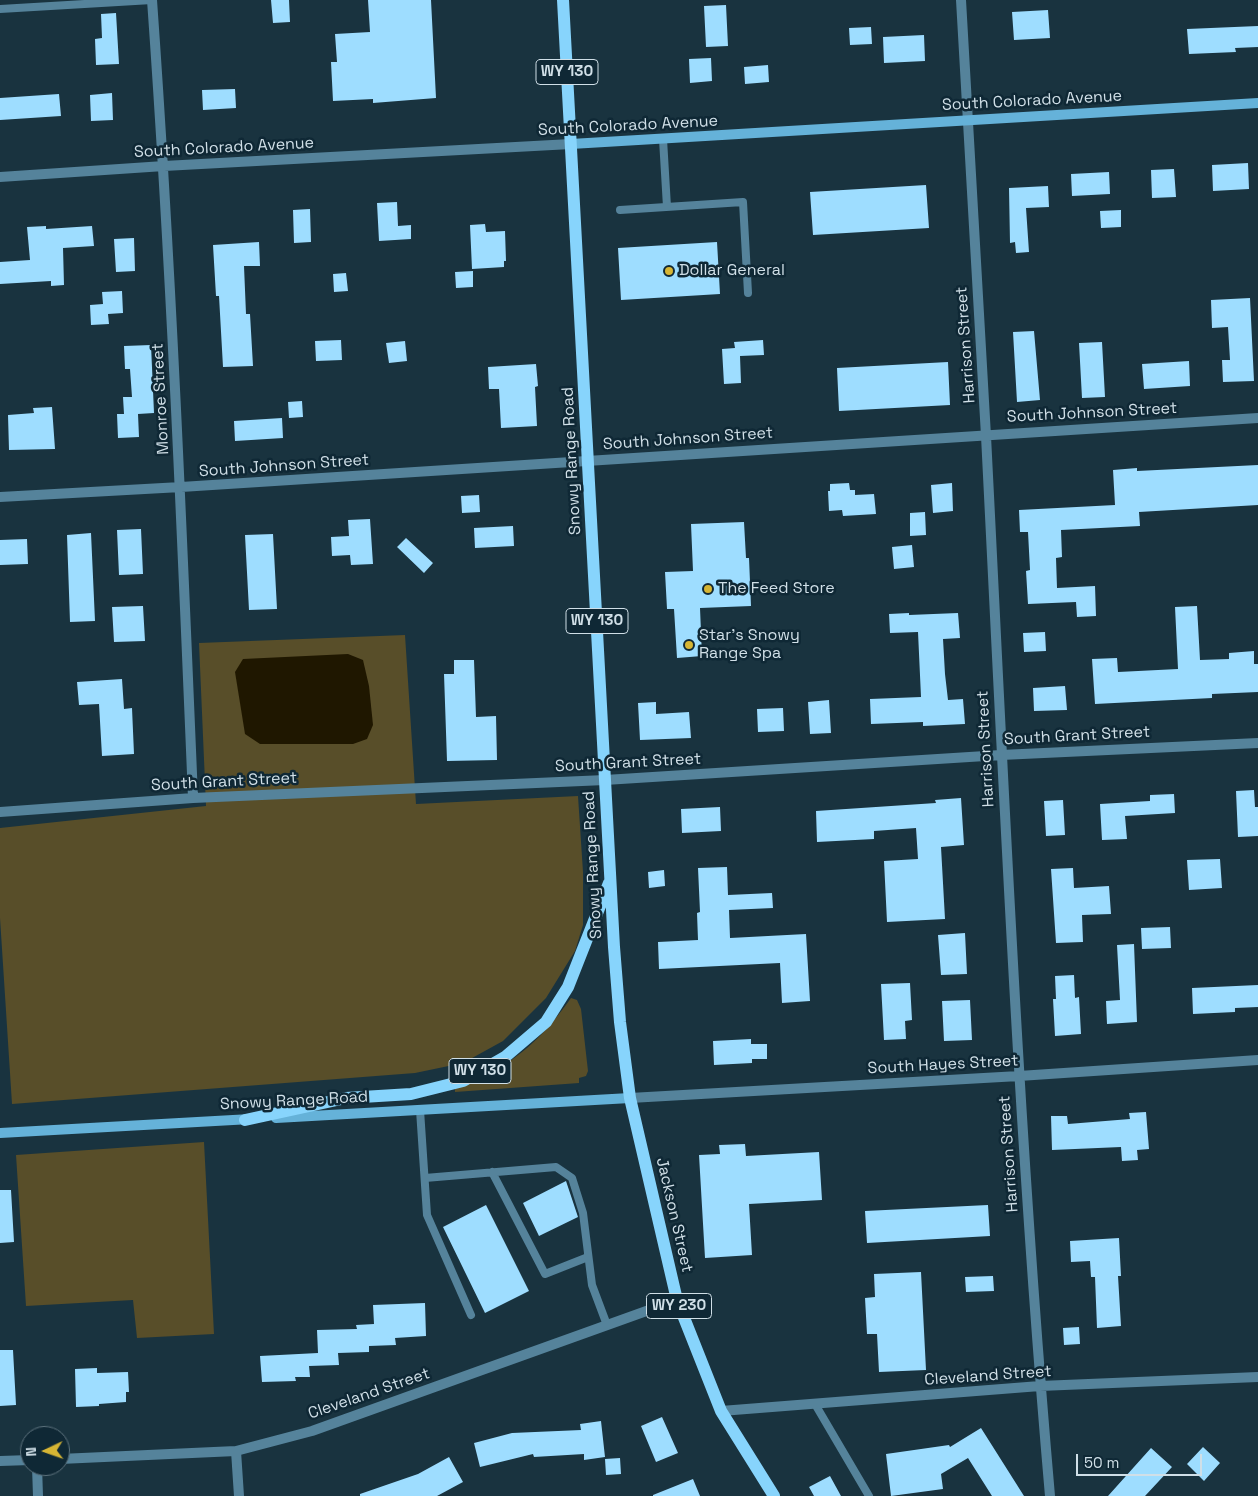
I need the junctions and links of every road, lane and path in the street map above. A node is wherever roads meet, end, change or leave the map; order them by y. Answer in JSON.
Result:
{"nodes":[{"id":1,"x":152,"y":0,"type":"edge"},
{"id":2,"x":562,"y":0,"type":"edge"},
{"id":3,"x":961,"y":0,"type":"edge"},
{"id":4,"x":0,"y":9,"type":"edge"},
{"id":5,"x":1258,"y":103,"type":"edge"},
{"id":6,"x":967,"y":120,"type":"junction"},
{"id":7,"x":663,"y":138,"type":"junction"},
{"id":8,"x":571,"y":144,"type":"junction"},
{"id":9,"x":164,"y":166,"type":"junction"},
{"id":10,"x":0,"y":177,"type":"edge"},
{"id":11,"x":668,"y":207,"type":"junction"},
{"id":12,"x":620,"y":210,"type":"dead end"},
{"id":13,"x":748,"y":293,"type":"dead end"},
{"id":14,"x":1258,"y":418,"type":"edge"},
{"id":15,"x":986,"y":434,"type":"junction"},
{"id":16,"x":588,"y":461,"type":"junction"},
{"id":17,"x":181,"y":487,"type":"junction"},
{"id":18,"x":0,"y":497,"type":"edge"},
{"id":19,"x":1258,"y":743,"type":"edge"},
{"id":20,"x":1001,"y":755,"type":"junction"},
{"id":21,"x":605,"y":780,"type":"junction"},
{"id":22,"x":193,"y":798,"type":"junction"},
{"id":23,"x":0,"y":812,"type":"edge"},
{"id":24,"x":610,"y":878,"type":"junction"},
{"id":25,"x":1258,"y":1060,"type":"edge"},
{"id":26,"x":1019,"y":1076,"type":"junction"},
{"id":27,"x":630,"y":1098,"type":"junction"},
{"id":28,"x":420,"y":1110,"type":"junction"},
{"id":29,"x":245,"y":1120,"type":"junction"},
{"id":30,"x":0,"y":1133,"type":"edge"},
{"id":31,"x":492,"y":1172,"type":"junction"},
{"id":32,"x":425,"y":1178,"type":"junction"},
{"id":33,"x":588,"y":1257,"type":"junction"},
{"id":34,"x":677,"y":1300,"type":"junction"},
{"id":35,"x":471,"y":1315,"type":"dead end"},
{"id":36,"x":607,"y":1325,"type":"junction"},
{"id":37,"x":1258,"y":1377,"type":"edge"},
{"id":38,"x":1040,"y":1386,"type":"junction"},
{"id":39,"x":814,"y":1404,"type":"junction"},
{"id":40,"x":721,"y":1411,"type":"junction"},
{"id":41,"x":236,"y":1451,"type":"junction"},
{"id":42,"x":70,"y":1459,"type":"edge"},
{"id":43,"x":20,"y":1460,"type":"edge"},
{"id":44,"x":0,"y":1461,"type":"edge"},
{"id":45,"x":37,"y":1476,"type":"edge"},
{"id":46,"x":38,"y":1496,"type":"edge"},
{"id":47,"x":239,"y":1496,"type":"edge"},
{"id":48,"x":774,"y":1496,"type":"edge"},
{"id":49,"x":869,"y":1496,"type":"edge"},
{"id":50,"x":1050,"y":1496,"type":"edge"}],
"edges":[{"from":1,"to":4,"type":"lane"},
{"from":1,"to":9,"type":"street","name":"Monroe Street"},
{"from":2,"to":8,"type":"main road","name":"Snowy Range Road","number":"WY 130"},
{"from":3,"to":6,"type":"street","name":"Harrison Street"},
{"from":5,"to":6,"type":"street","name":"South Colorado Avenue"},
{"from":6,"to":7,"type":"street","name":"South Colorado Avenue"},
{"from":6,"to":15,"type":"street","name":"Harrison Street"},
{"from":7,"to":8,"type":"street","name":"South Colorado Avenue"},
{"from":7,"to":11,"type":"lane"},
{"from":8,"to":9,"type":"street","name":"South Colorado Avenue"},
{"from":8,"to":16,"type":"main road","name":"Snowy Range Road","number":"WY 130"},
{"from":9,"to":10,"type":"street","name":"South Colorado Avenue"},
{"from":9,"to":17,"type":"street","name":"Monroe Street"},
{"from":11,"to":12,"type":"lane"},
{"from":11,"to":13,"type":"lane"},
{"from":14,"to":15,"type":"street","name":"South Johnson Street"},
{"from":15,"to":16,"type":"street","name":"South Johnson Street"},
{"from":15,"to":20,"type":"street","name":"Harrison Street"},
{"from":16,"to":17,"type":"street","name":"South Johnson Street"},
{"from":16,"to":21,"type":"main road","name":"Snowy Range Road","number":"WY 130"},
{"from":17,"to":18,"type":"street","name":"South Johnson Street"},
{"from":17,"to":22,"type":"street","name":"Monroe Street"},
{"from":19,"to":20,"type":"street","name":"South Grant Street"},
{"from":20,"to":21,"type":"street","name":"South Grant Street"},
{"from":20,"to":26,"type":"street","name":"Harrison Street"},
{"from":21,"to":22,"type":"street","name":"South Grant Street"},
{"from":21,"to":24,"type":"main road","name":"Snowy Range Road","number":"WY 130"},
{"from":22,"to":23,"type":"street","name":"South Grant Street"},
{"from":24,"to":27,"type":"main road","name":"Snowy Range Road","number":"WY 130"},
{"from":24,"to":29,"type":"main road","number":"WY 130"},
{"from":25,"to":26,"type":"street","name":"South Hayes Street"},
{"from":26,"to":27,"type":"street","name":"South Hayes Street"},
{"from":26,"to":38,"type":"street","name":"Harrison Street"},
{"from":27,"to":28,"type":"street","name":"Snowy Range Road","number":"WY 130"},
{"from":27,"to":34,"type":"main road","name":"Jackson Street","number":"WY 230"},
{"from":28,"to":29,"type":"street","name":"Snowy Range Road","number":"WY 130"},
{"from":28,"to":32,"type":"lane"},
{"from":29,"to":30,"type":"street","name":"Snowy Range Road","number":"WY 130"},
{"from":31,"to":32,"type":"lane"},
{"from":31,"to":33,"type":"lane"},
{"from":31,"to":33,"type":"lane"},
{"from":32,"to":35,"type":"lane"},
{"from":33,"to":36,"type":"lane"},
{"from":34,"to":36,"type":"street","name":"Cleveland Street"},
{"from":34,"to":40,"type":"main road","name":"Jackson Street","number":"WY 230"},
{"from":36,"to":41,"type":"street","name":"Cleveland Street"},
{"from":37,"to":38,"type":"street","name":"Cleveland Street"},
{"from":38,"to":39,"type":"street","name":"Cleveland Street"},
{"from":38,"to":50,"type":"street","name":"Harrison Street"},
{"from":39,"to":40,"type":"street","name":"Cleveland Street"},
{"from":39,"to":49,"type":"lane"},
{"from":40,"to":48,"type":"main road","name":"Jackson Street","number":"WY 230"},
{"from":41,"to":42,"type":"street","name":"Cleveland Street"},
{"from":41,"to":47,"type":"street"},
{"from":43,"to":44,"type":"street"},
{"from":45,"to":46,"type":"street"}]}
